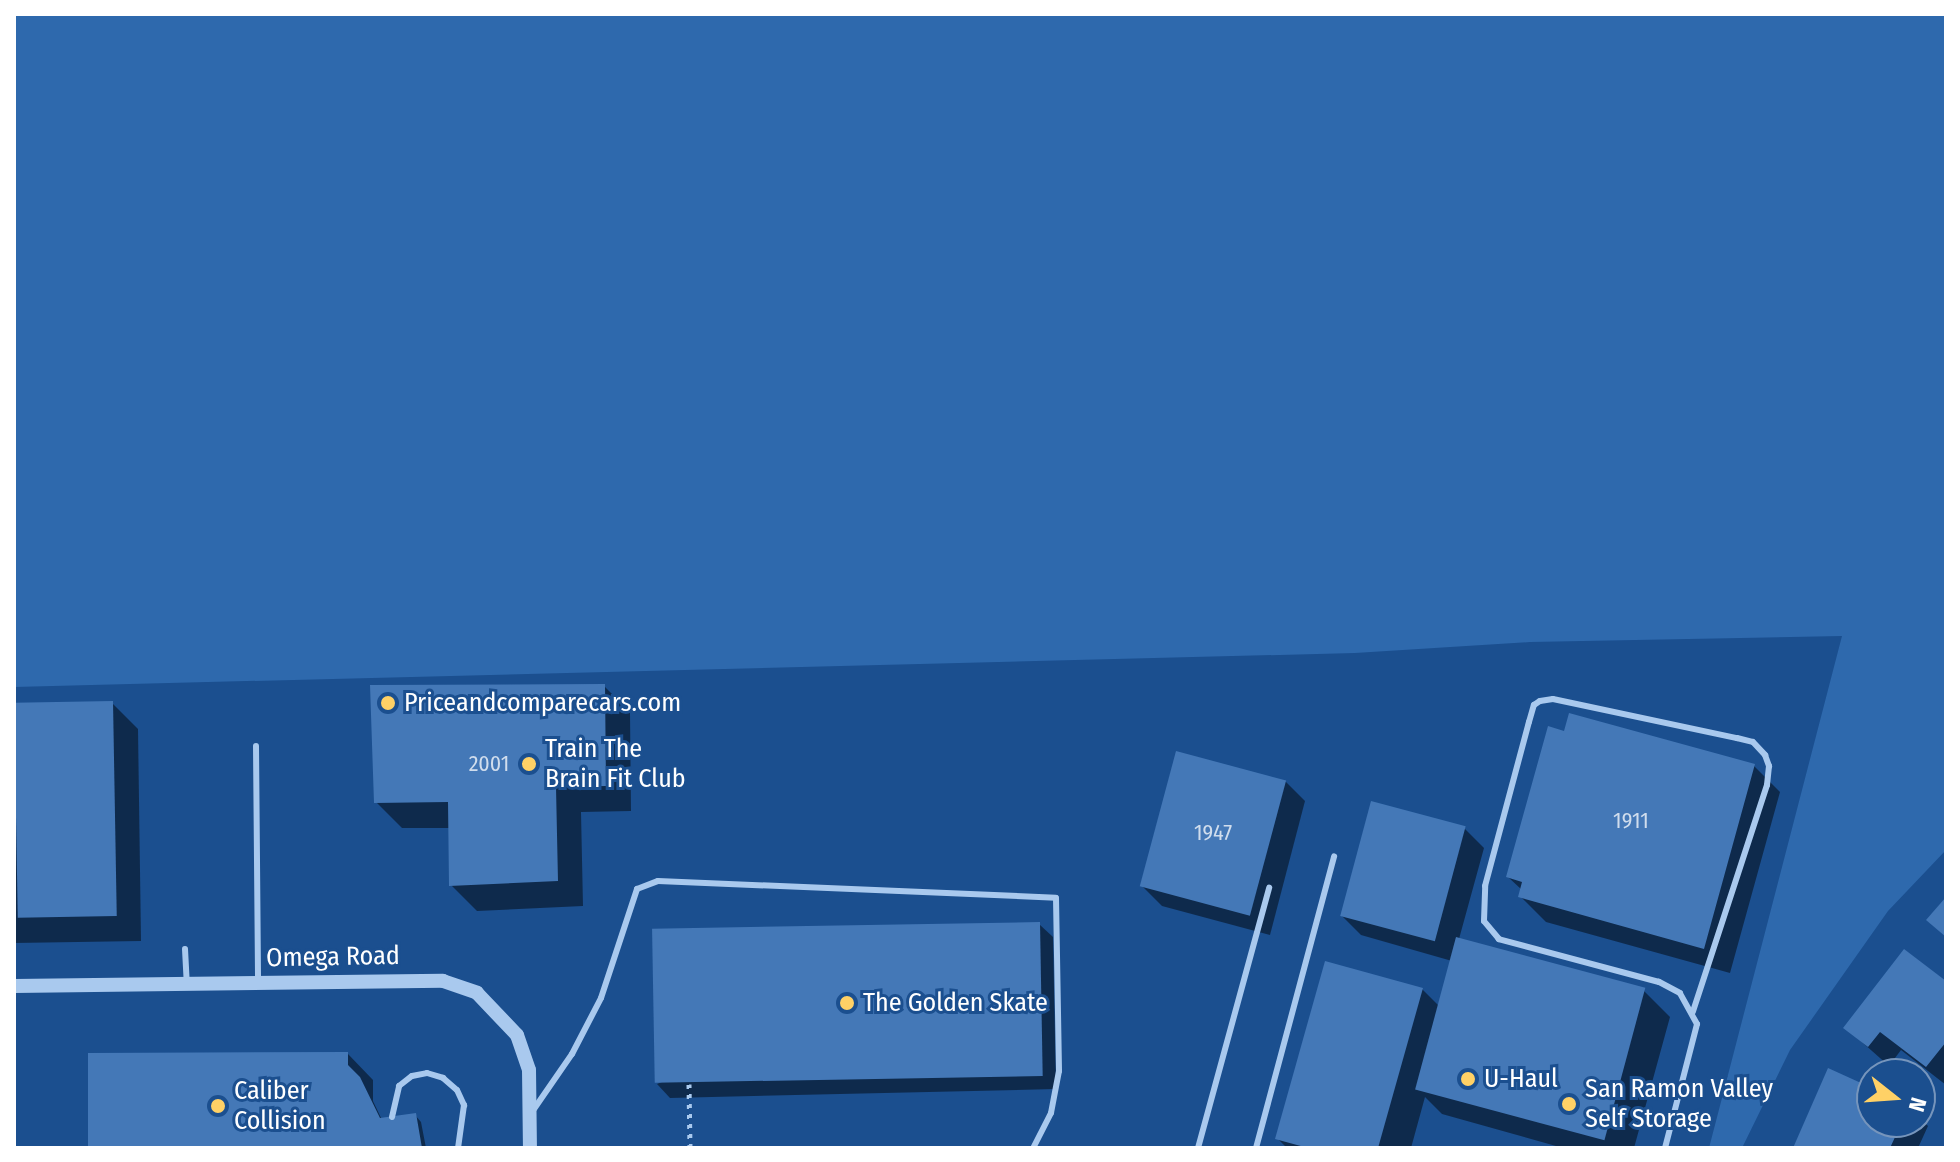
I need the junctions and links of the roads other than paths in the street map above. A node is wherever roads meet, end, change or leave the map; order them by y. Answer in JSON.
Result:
{"nodes":[{"id":1,"x":256,"y":746,"type":"dead end"},
{"id":2,"x":1334,"y":856,"type":"dead end"},
{"id":3,"x":1269,"y":888,"type":"dead end"},
{"id":4,"x":185,"y":949,"type":"dead end"},
{"id":5,"x":258,"y":982,"type":"junction"},
{"id":6,"x":187,"y":983,"type":"junction"},
{"id":7,"x":14,"y":986,"type":"edge"},
{"id":8,"x":1693,"y":1012,"type":"junction"},
{"id":9,"x":530,"y":1115,"type":"junction"},
{"id":10,"x":392,"y":1117,"type":"dead end"},
{"id":11,"x":458,"y":1148,"type":"edge"},
{"id":12,"x":530,"y":1148,"type":"edge"},
{"id":13,"x":1033,"y":1148,"type":"edge"},
{"id":14,"x":1198,"y":1148,"type":"edge"},
{"id":15,"x":1256,"y":1148,"type":"edge"},
{"id":16,"x":1665,"y":1148,"type":"edge"}],
"edges":[{"from":1,"to":5,"type":"lane"},
{"from":2,"to":15,"type":"lane"},
{"from":3,"to":14,"type":"lane"},
{"from":4,"to":6,"type":"lane"},
{"from":5,"to":6,"type":"street","name":"Omega Road"},
{"from":5,"to":9,"type":"street","name":"Omega Road"},
{"from":6,"to":7,"type":"street","name":"Omega Road"},
{"from":8,"to":8,"type":"lane"},
{"from":8,"to":16,"type":"lane"},
{"from":9,"to":12,"type":"street","name":"Omega Road"},
{"from":9,"to":13,"type":"lane"},
{"from":10,"to":11,"type":"lane"}]}
